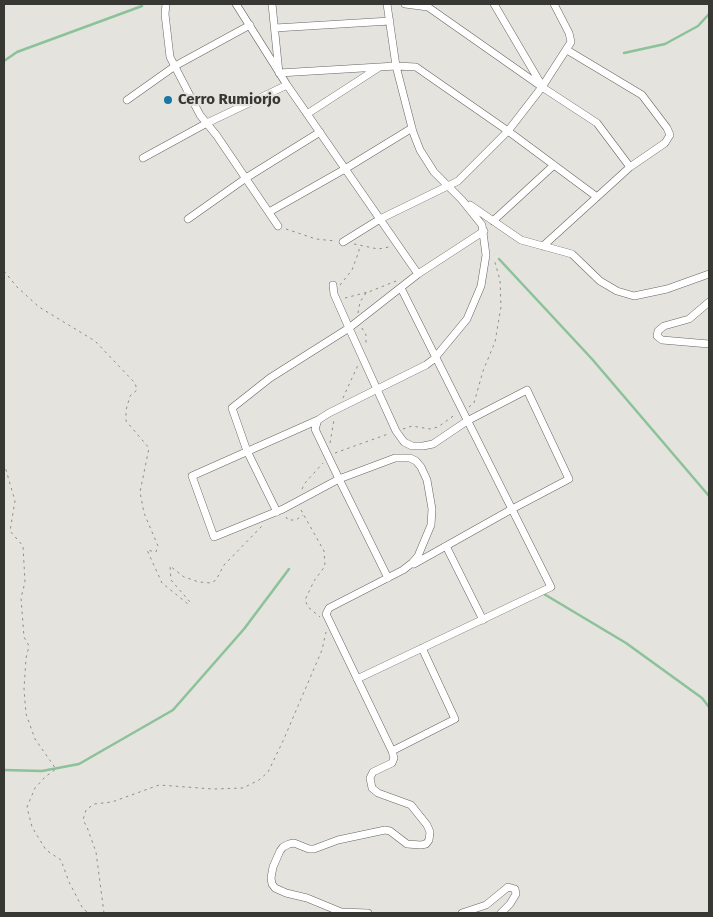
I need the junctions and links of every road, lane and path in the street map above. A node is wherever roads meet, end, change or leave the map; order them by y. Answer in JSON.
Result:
{"nodes":[{"id":1,"x":166,"y":4,"type":"edge"},
{"id":2,"x":236,"y":4,"type":"edge"},
{"id":3,"x":272,"y":4,"type":"edge"},
{"id":4,"x":387,"y":4,"type":"edge"},
{"id":5,"x":405,"y":4,"type":"edge"},
{"id":6,"x":494,"y":4,"type":"edge"},
{"id":7,"x":554,"y":4,"type":"edge"},
{"id":8,"x":428,"y":5,"type":"edge"},
{"id":9,"x":390,"y":21,"type":"junction"},
{"id":10,"x":250,"y":25,"type":"junction"},
{"id":11,"x":275,"y":28,"type":"junction"},
{"id":12,"x":567,"y":50,"type":"junction"},
{"id":13,"x":175,"y":66,"type":"junction"},
{"id":14,"x":396,"y":66,"type":"junction"},
{"id":15,"x":380,"y":67,"type":"junction"},
{"id":16,"x":280,"y":73,"type":"junction"},
{"id":17,"x":287,"y":85,"type":"junction"},
{"id":18,"x":542,"y":87,"type":"junction"},
{"id":19,"x":127,"y":100,"type":"dead end"},
{"id":20,"x":307,"y":114,"type":"junction"},
{"id":21,"x":206,"y":123,"type":"junction"},
{"id":22,"x":412,"y":128,"type":"junction"},
{"id":23,"x":508,"y":131,"type":"junction"},
{"id":24,"x":320,"y":132,"type":"junction"},
{"id":25,"x":143,"y":158,"type":"dead end"},
{"id":26,"x":554,"y":166,"type":"junction"},
{"id":27,"x":630,"y":167,"type":"junction"},
{"id":28,"x":345,"y":169,"type":"junction"},
{"id":29,"x":246,"y":178,"type":"junction"},
{"id":30,"x":446,"y":185,"type":"junction"},
{"id":31,"x":597,"y":197,"type":"junction"},
{"id":32,"x":462,"y":200,"type":"junction"},
{"id":33,"x":269,"y":212,"type":"junction"},
{"id":34,"x":188,"y":219,"type":"dead end"},
{"id":35,"x":380,"y":219,"type":"junction"},
{"id":36,"x":493,"y":221,"type":"junction"},
{"id":37,"x":278,"y":226,"type":"joint"},
{"id":38,"x":484,"y":231,"type":"junction"},
{"id":39,"x":343,"y":242,"type":"junction"},
{"id":40,"x":359,"y":245,"type":"junction"},
{"id":41,"x":544,"y":246,"type":"junction"},
{"id":42,"x":393,"y":247,"type":"dead end"},
{"id":43,"x":4,"y":271,"type":"edge"},
{"id":44,"x":418,"y":274,"type":"junction"},
{"id":45,"x":709,"y":274,"type":"edge"},
{"id":46,"x":333,"y":284,"type":"dead end"},
{"id":47,"x":400,"y":284,"type":"junction"},
{"id":48,"x":371,"y":292,"type":"junction"},
{"id":49,"x":335,"y":296,"type":"junction"},
{"id":50,"x":709,"y":302,"type":"edge"},
{"id":51,"x":358,"y":321,"type":"junction"},
{"id":52,"x":349,"y":328,"type":"junction"},
{"id":53,"x":709,"y":344,"type":"edge"},
{"id":54,"x":362,"y":356,"type":"junction"},
{"id":55,"x":436,"y":356,"type":"junction"},
{"id":56,"x":377,"y":389,"type":"junction"},
{"id":57,"x":339,"y":408,"type":"junction"},
{"id":58,"x":318,"y":420,"type":"junction"},
{"id":59,"x":467,"y":421,"type":"junction"},
{"id":60,"x":247,"y":451,"type":"junction"},
{"id":61,"x":327,"y":455,"type":"junction"},
{"id":62,"x":4,"y":463,"type":"edge"},
{"id":63,"x":339,"y":480,"type":"junction"},
{"id":64,"x":299,"y":500,"type":"junction"},
{"id":65,"x":512,"y":509,"type":"junction"},
{"id":66,"x":280,"y":510,"type":"junction"},
{"id":67,"x":303,"y":515,"type":"junction"},
{"id":68,"x":266,"y":516,"type":"junction"},
{"id":69,"x":446,"y":546,"type":"junction"},
{"id":70,"x":407,"y":568,"type":"junction"},
{"id":71,"x":388,"y":578,"type":"junction"},
{"id":72,"x":323,"y":620,"type":"dead end"},
{"id":73,"x":483,"y":620,"type":"junction"},
{"id":74,"x":326,"y":629,"type":"dead end"},
{"id":75,"x":422,"y":648,"type":"junction"},
{"id":76,"x":357,"y":679,"type":"junction"},
{"id":77,"x":392,"y":751,"type":"junction"},
{"id":78,"x":89,"y":913,"type":"edge"},
{"id":79,"x":104,"y":913,"type":"edge"},
{"id":80,"x":368,"y":913,"type":"edge"},
{"id":81,"x":462,"y":913,"type":"edge"},
{"id":82,"x":501,"y":913,"type":"edge"}],
"edges":[{"from":1,"to":13,"type":"street"},
{"from":2,"to":10,"type":"street"},
{"from":3,"to":11,"type":"street"},
{"from":4,"to":9,"type":"street"},
{"from":5,"to":8,"type":"street"},
{"from":6,"to":18,"type":"street"},
{"from":7,"to":12,"type":"street"},
{"from":8,"to":18,"type":"street"},
{"from":9,"to":11,"type":"street"},
{"from":9,"to":14,"type":"street"},
{"from":10,"to":13,"type":"street"},
{"from":10,"to":16,"type":"street"},
{"from":11,"to":16,"type":"street"},
{"from":12,"to":18,"type":"street"},
{"from":12,"to":27,"type":"street"},
{"from":13,"to":19,"type":"street"},
{"from":13,"to":21,"type":"street"},
{"from":14,"to":15,"type":"street"},
{"from":14,"to":22,"type":"street"},
{"from":14,"to":23,"type":"street"},
{"from":15,"to":16,"type":"street"},
{"from":15,"to":20,"type":"street"},
{"from":16,"to":17,"type":"street"},
{"from":17,"to":20,"type":"street"},
{"from":17,"to":21,"type":"street"},
{"from":18,"to":23,"type":"street"},
{"from":18,"to":27,"type":"street"},
{"from":20,"to":24,"type":"street"},
{"from":21,"to":25,"type":"street"},
{"from":21,"to":29,"type":"street"},
{"from":22,"to":28,"type":"street"},
{"from":22,"to":30,"type":"street"},
{"from":23,"to":26,"type":"street"},
{"from":23,"to":30,"type":"street"},
{"from":24,"to":28,"type":"street"},
{"from":24,"to":29,"type":"street"},
{"from":26,"to":31,"type":"street"},
{"from":26,"to":36,"type":"street"},
{"from":27,"to":31,"type":"street"},
{"from":28,"to":33,"type":"street"},
{"from":28,"to":35,"type":"street"},
{"from":29,"to":33,"type":"street"},
{"from":29,"to":34,"type":"street"},
{"from":30,"to":32,"type":"street"},
{"from":30,"to":35,"type":"street"},
{"from":31,"to":41,"type":"street"},
{"from":32,"to":36,"type":"street"},
{"from":32,"to":38,"type":"street"},
{"from":33,"to":37,"type":"street"},
{"from":35,"to":39,"type":"street"},
{"from":35,"to":44,"type":"street"},
{"from":36,"to":41,"type":"street"},
{"from":37,"to":39,"type":"path"},
{"from":38,"to":44,"type":"street"},
{"from":38,"to":55,"type":"street"},
{"from":39,"to":40,"type":"path"},
{"from":40,"to":42,"type":"path"},
{"from":40,"to":49,"type":"path"},
{"from":41,"to":45,"type":"street"},
{"from":43,"to":68,"type":"path"},
{"from":44,"to":47,"type":"street"},
{"from":46,"to":49,"type":"street"},
{"from":47,"to":48,"type":"path"},
{"from":47,"to":51,"type":"street"},
{"from":47,"to":55,"type":"street"},
{"from":48,"to":49,"type":"path"},
{"from":48,"to":51,"type":"path"},
{"from":49,"to":52,"type":"street"},
{"from":50,"to":53,"type":"street"},
{"from":51,"to":52,"type":"street"},
{"from":51,"to":54,"type":"path"},
{"from":52,"to":54,"type":"street"},
{"from":52,"to":60,"type":"street"},
{"from":54,"to":56,"type":"street"},
{"from":54,"to":57,"type":"path"},
{"from":55,"to":56,"type":"street"},
{"from":55,"to":59,"type":"street"},
{"from":56,"to":57,"type":"street"},
{"from":56,"to":59,"type":"street"},
{"from":57,"to":58,"type":"street"},
{"from":57,"to":61,"type":"path"},
{"from":58,"to":60,"type":"street"},
{"from":58,"to":61,"type":"street"},
{"from":59,"to":65,"type":"street"},
{"from":59,"to":65,"type":"street"},
{"from":60,"to":66,"type":"street"},
{"from":60,"to":68,"type":"street"},
{"from":61,"to":63,"type":"street"},
{"from":61,"to":64,"type":"path"},
{"from":62,"to":78,"type":"path"},
{"from":63,"to":64,"type":"street"},
{"from":63,"to":70,"type":"street"},
{"from":63,"to":71,"type":"street"},
{"from":64,"to":66,"type":"street"},
{"from":64,"to":67,"type":"path"},
{"from":65,"to":69,"type":"street"},
{"from":65,"to":73,"type":"street"},
{"from":66,"to":67,"type":"path"},
{"from":66,"to":68,"type":"street"},
{"from":67,"to":72,"type":"path"},
{"from":69,"to":70,"type":"street"},
{"from":69,"to":73,"type":"street"},
{"from":70,"to":71,"type":"street"},
{"from":71,"to":76,"type":"street"},
{"from":73,"to":75,"type":"street"},
{"from":74,"to":79,"type":"path"},
{"from":75,"to":76,"type":"street"},
{"from":75,"to":77,"type":"street"},
{"from":76,"to":77,"type":"street"},
{"from":77,"to":80,"type":"street"},
{"from":81,"to":82,"type":"street"}]}
